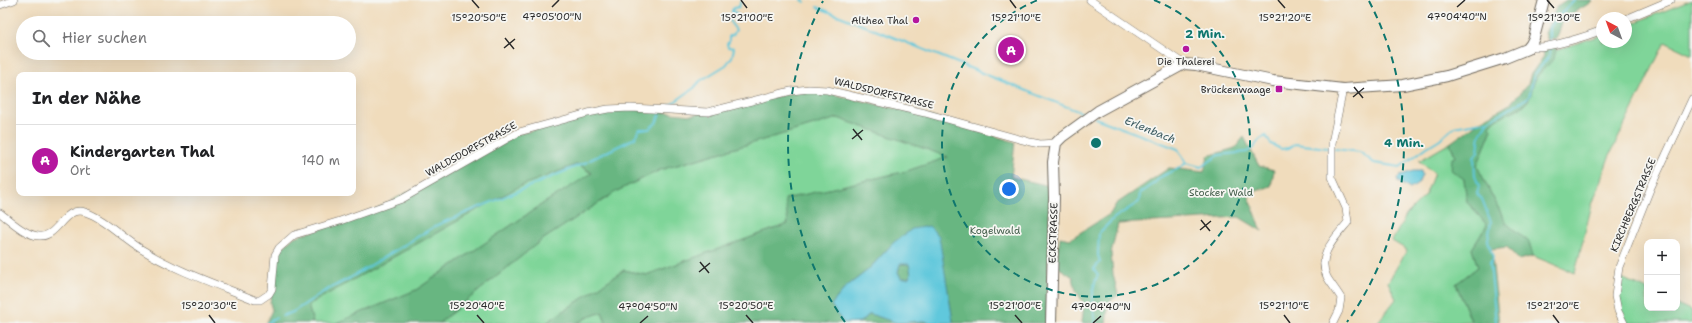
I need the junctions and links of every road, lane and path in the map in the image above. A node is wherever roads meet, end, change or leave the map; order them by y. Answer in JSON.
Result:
{"nodes":[{"id":1,"x":14,"y":0,"type":"edge"},
{"id":2,"x":1090,"y":0,"type":"edge"},
{"id":3,"x":1544,"y":0,"type":"edge"},
{"id":4,"x":1671,"y":0,"type":"edge"},
{"id":5,"x":0,"y":5,"type":"edge"},
{"id":6,"x":1632,"y":17,"type":"edge"},
{"id":7,"x":1596,"y":32,"type":"edge"},
{"id":8,"x":1531,"y":44,"type":"junction"},
{"id":9,"x":1184,"y":64,"type":"junction"},
{"id":10,"x":1344,"y":89,"type":"junction"},
{"id":11,"x":1692,"y":99,"type":"edge"},
{"id":12,"x":1056,"y":143,"type":"junction"},
{"id":13,"x":0,"y":213,"type":"edge"},
{"id":14,"x":1051,"y":323,"type":"edge"},
{"id":15,"x":1333,"y":323,"type":"edge"},
{"id":16,"x":1624,"y":323,"type":"edge"}],
"edges":[{"from":1,"to":5,"type":"street"},
{"from":2,"to":9,"type":"street"},
{"from":3,"to":8,"type":"street"},
{"from":4,"to":6,"type":"street"},
{"from":7,"to":8,"type":"street"},
{"from":8,"to":10,"type":"street"},
{"from":9,"to":10,"type":"street"},
{"from":9,"to":12,"type":"street"},
{"from":10,"to":15,"type":"street"},
{"from":11,"to":16,"type":"street","name":"KIRCHBERGSTRASSE"},
{"from":12,"to":13,"type":"street","name":"WALDSDORFSTRASSE"},
{"from":12,"to":14,"type":"street","name":"ECKSTRASSE"}]}
